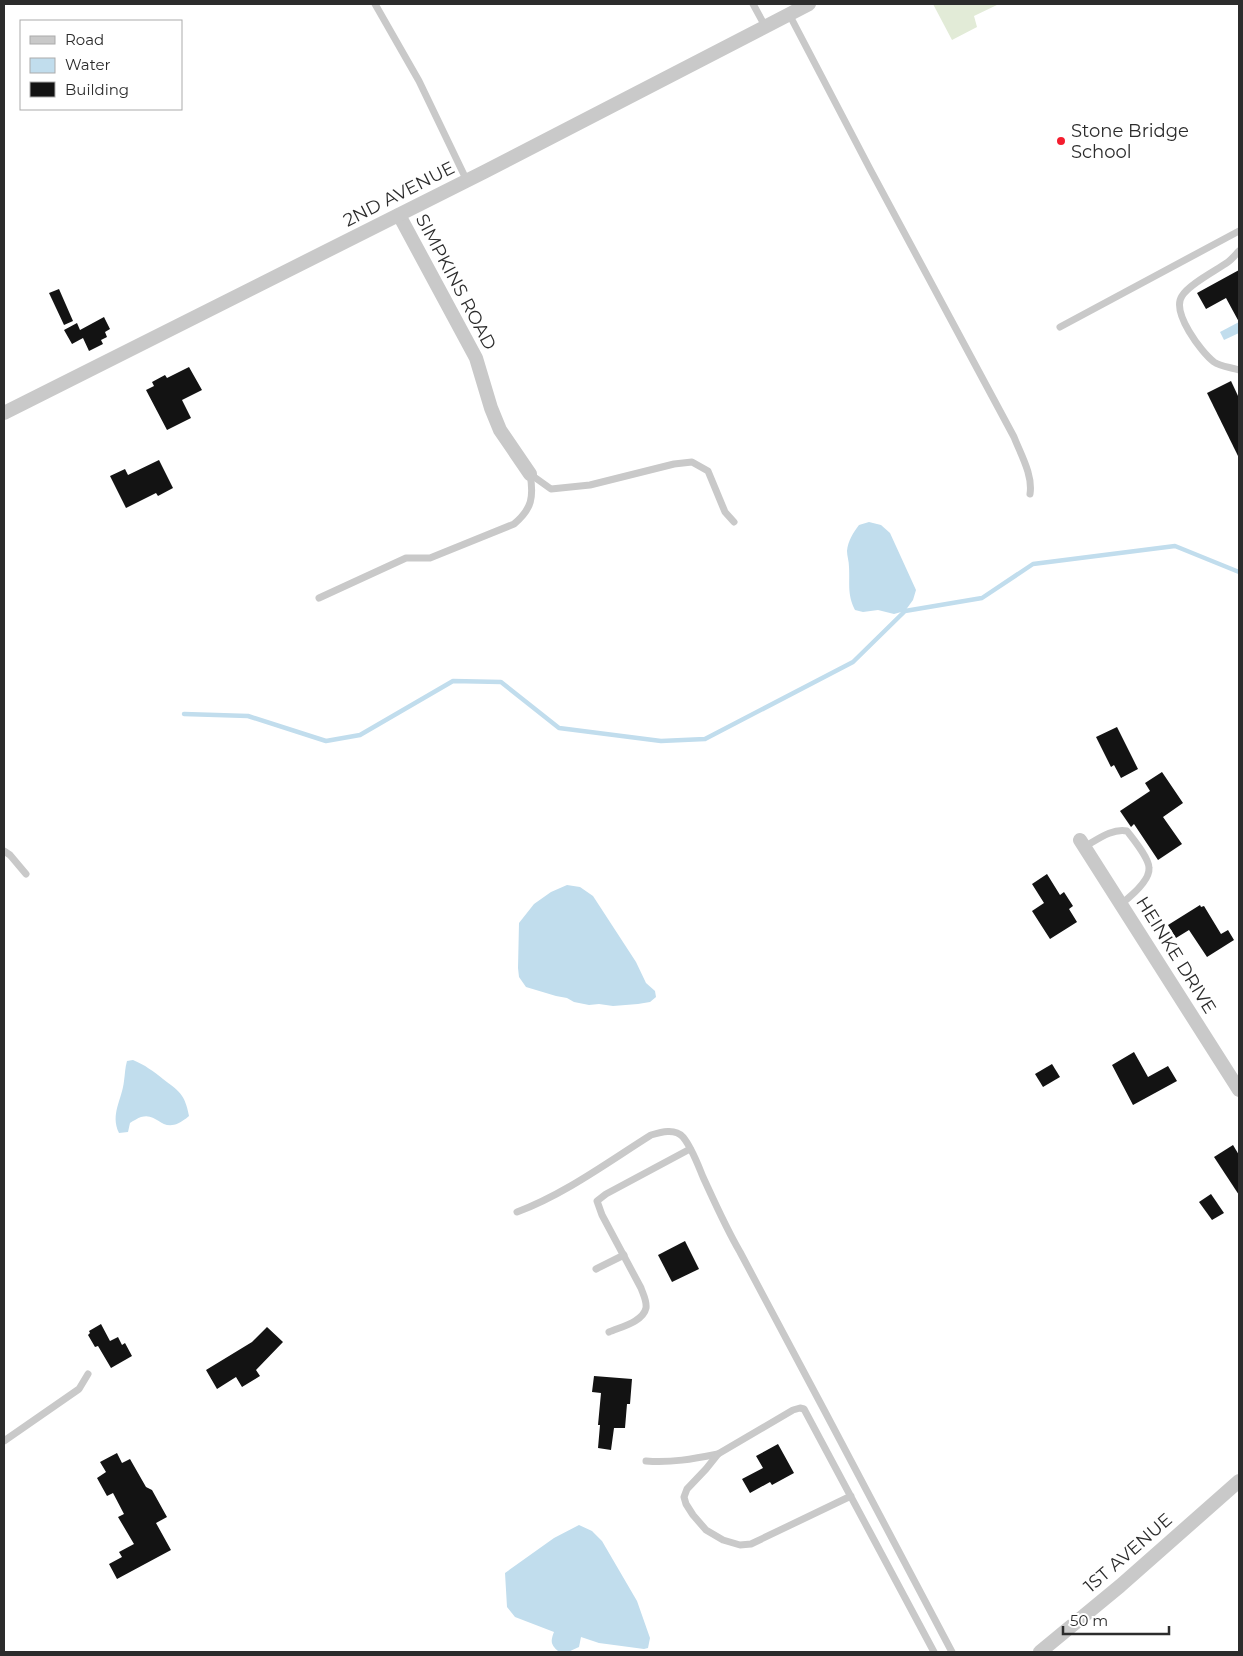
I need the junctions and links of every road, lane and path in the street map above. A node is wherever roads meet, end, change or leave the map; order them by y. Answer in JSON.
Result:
{"nodes":[{"id":1,"x":375,"y":4,"type":"edge"},
{"id":2,"x":753,"y":4,"type":"edge"},
{"id":3,"x":809,"y":4,"type":"edge"},
{"id":4,"x":789,"y":14,"type":"junction"},
{"id":5,"x":765,"y":26,"type":"junction"},
{"id":6,"x":467,"y":180,"type":"junction"},
{"id":7,"x":399,"y":215,"type":"junction"},
{"id":8,"x":1239,"y":231,"type":"edge"},
{"id":9,"x":1239,"y":251,"type":"edge"},
{"id":10,"x":1060,"y":327,"type":"dead end"},
{"id":11,"x":1239,"y":370,"type":"edge"},
{"id":12,"x":4,"y":413,"type":"edge"},
{"id":13,"x":530,"y":474,"type":"junction"},
{"id":14,"x":1030,"y":494,"type":"dead end"},
{"id":15,"x":734,"y":522,"type":"dead end"},
{"id":16,"x":319,"y":598,"type":"dead end"},
{"id":17,"x":1082,"y":844,"type":"joint"},
{"id":18,"x":4,"y":851,"type":"edge"},
{"id":19,"x":26,"y":874,"type":"dead end"},
{"id":20,"x":1121,"y":904,"type":"junction"},
{"id":21,"x":1239,"y":1090,"type":"edge"},
{"id":22,"x":690,"y":1149,"type":"junction"},
{"id":23,"x":517,"y":1212,"type":"dead end"},
{"id":24,"x":624,"y":1256,"type":"junction"},
{"id":25,"x":596,"y":1269,"type":"dead end"},
{"id":26,"x":609,"y":1332,"type":"dead end"},
{"id":27,"x":88,"y":1374,"type":"dead end"},
{"id":28,"x":4,"y":1441,"type":"edge"},
{"id":29,"x":718,"y":1454,"type":"junction"},
{"id":30,"x":646,"y":1461,"type":"dead end"},
{"id":31,"x":1239,"y":1480,"type":"edge"},
{"id":32,"x":851,"y":1496,"type":"junction"},
{"id":33,"x":934,"y":1652,"type":"edge"},
{"id":34,"x":952,"y":1652,"type":"edge"},
{"id":35,"x":1040,"y":1652,"type":"edge"}],
"edges":[{"from":1,"to":6,"type":"lane"},
{"from":2,"to":5,"type":"lane"},
{"from":3,"to":4,"type":"street","name":"2ND AVENUE"},
{"from":4,"to":5,"type":"street","name":"2ND AVENUE"},
{"from":4,"to":14,"type":"lane"},
{"from":5,"to":6,"type":"street","name":"2ND AVENUE"},
{"from":6,"to":7,"type":"street","name":"2ND AVENUE"},
{"from":7,"to":12,"type":"street","name":"2ND AVENUE"},
{"from":7,"to":13,"type":"street","name":"SIMPKINS ROAD"},
{"from":8,"to":10,"type":"lane"},
{"from":9,"to":11,"type":"lane"},
{"from":13,"to":15,"type":"lane"},
{"from":13,"to":16,"type":"lane"},
{"from":17,"to":20,"type":"street","name":"HEINKE DRIVE"},
{"from":17,"to":20,"type":"lane"},
{"from":18,"to":19,"type":"lane"},
{"from":20,"to":21,"type":"street","name":"HEINKE DRIVE"},
{"from":22,"to":23,"type":"lane"},
{"from":22,"to":24,"type":"lane"},
{"from":22,"to":34,"type":"lane"},
{"from":24,"to":25,"type":"lane"},
{"from":24,"to":26,"type":"lane"},
{"from":27,"to":28,"type":"lane"},
{"from":29,"to":30,"type":"lane"},
{"from":29,"to":32,"type":"lane"},
{"from":29,"to":32,"type":"lane"},
{"from":31,"to":35,"type":"street","name":"1ST AVENUE"},
{"from":32,"to":33,"type":"lane"}]}
